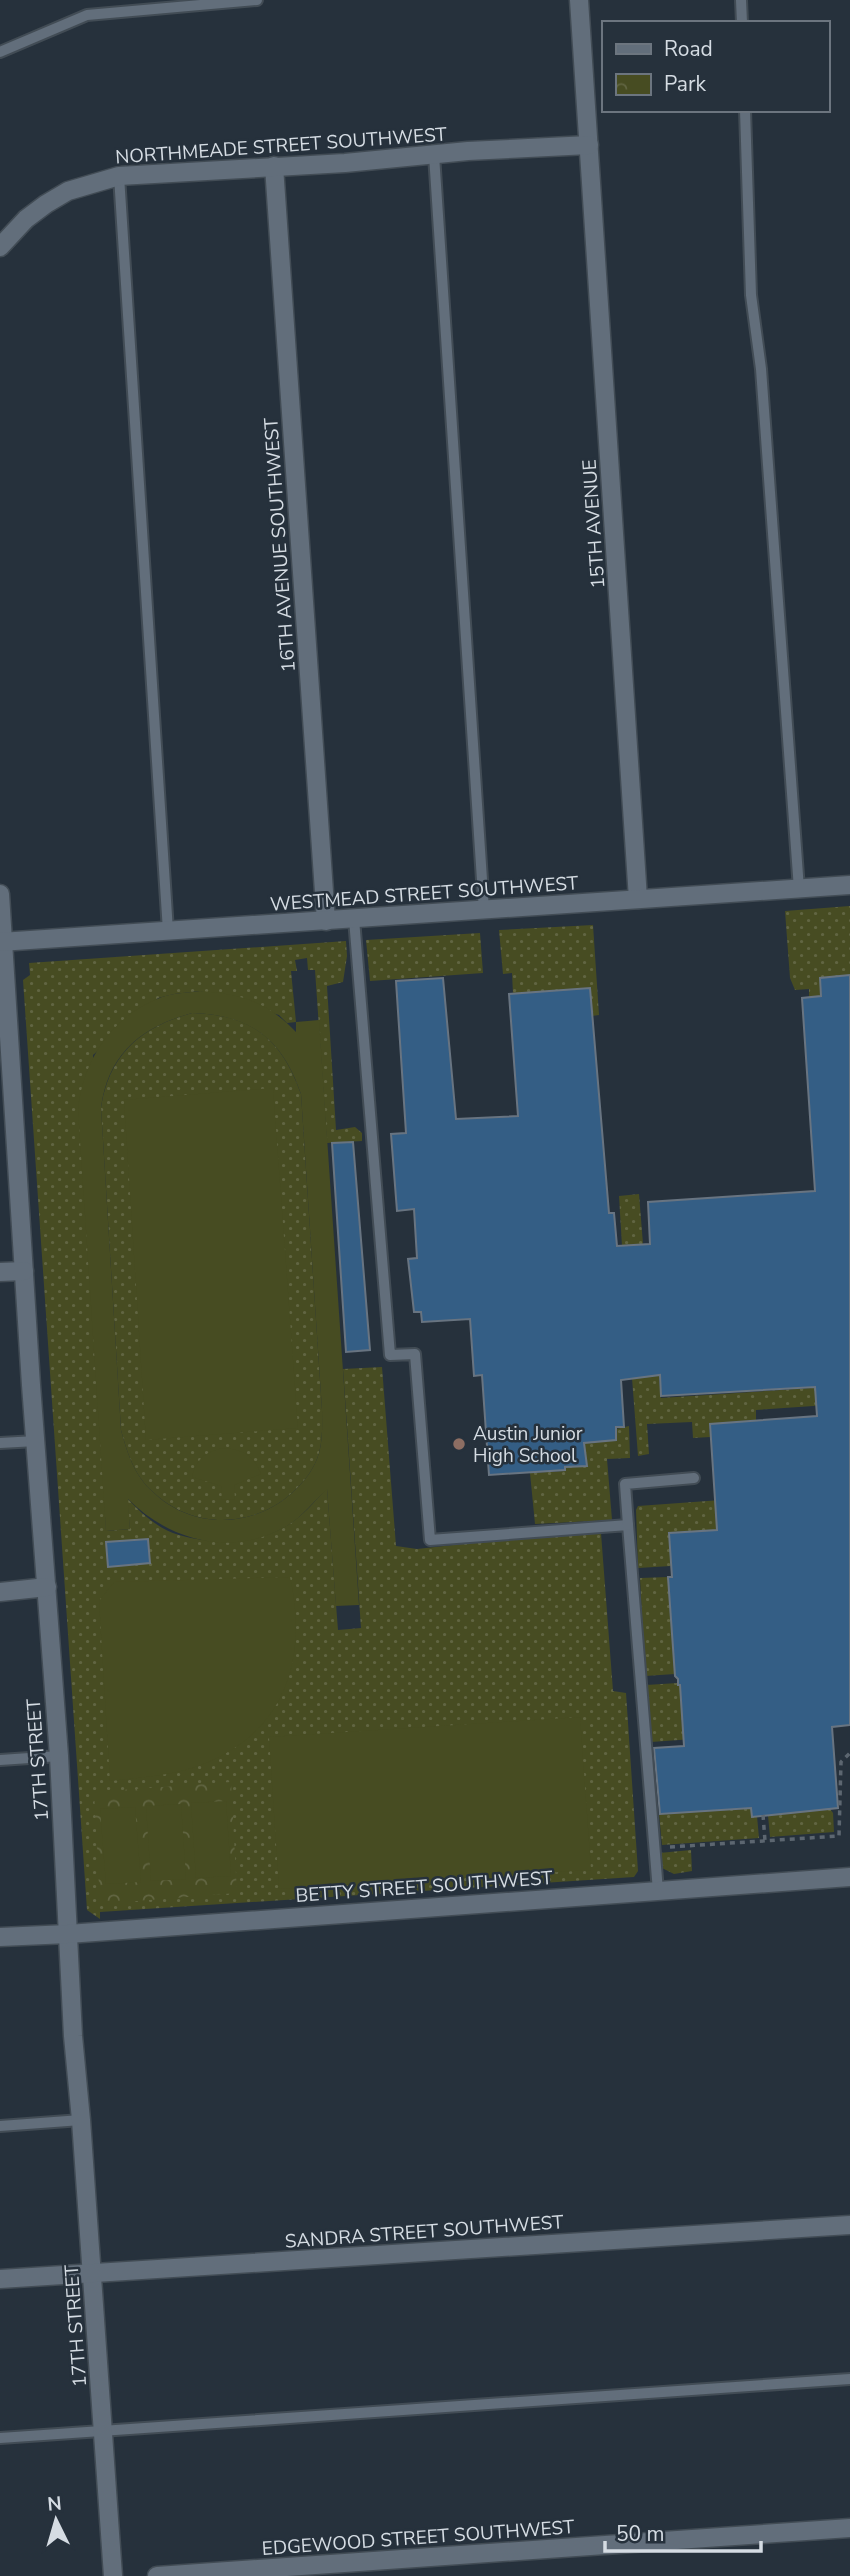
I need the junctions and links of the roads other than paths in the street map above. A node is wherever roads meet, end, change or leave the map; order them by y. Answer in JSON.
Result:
{"nodes":[{"id":1,"x":257,"y":0,"type":"edge"},
{"id":2,"x":579,"y":0,"type":"edge"},
{"id":3,"x":741,"y":0,"type":"edge"},
{"id":4,"x":742,"y":21,"type":"edge"},
{"id":5,"x":0,"y":52,"type":"edge"},
{"id":6,"x":745,"y":112,"type":"edge"},
{"id":7,"x":589,"y":145,"type":"junction"},
{"id":8,"x":434,"y":155,"type":"junction"},
{"id":9,"x":274,"y":166,"type":"junction"},
{"id":10,"x":118,"y":176,"type":"junction"},
{"id":11,"x":0,"y":247,"type":"edge"},
{"id":12,"x":850,"y":885,"type":"edge"},
{"id":13,"x":799,"y":889,"type":"junction"},
{"id":14,"x":0,"y":894,"type":"edge"},
{"id":15,"x":638,"y":899,"type":"junction"},
{"id":16,"x":484,"y":910,"type":"junction"},
{"id":17,"x":354,"y":919,"type":"junction"},
{"id":18,"x":326,"y":921,"type":"junction"},
{"id":19,"x":168,"y":931,"type":"junction"},
{"id":20,"x":2,"y":942,"type":"edge"},
{"id":21,"x":7,"y":1115,"type":"edge"},
{"id":22,"x":24,"y":1271,"type":"junction"},
{"id":23,"x":0,"y":1272,"type":"edge"},
{"id":24,"x":36,"y":1441,"type":"junction"},
{"id":25,"x":0,"y":1443,"type":"edge"},
{"id":26,"x":694,"y":1478,"type":"dead end"},
{"id":27,"x":628,"y":1525,"type":"junction"},
{"id":28,"x":47,"y":1587,"type":"junction"},
{"id":29,"x":0,"y":1592,"type":"edge"},
{"id":30,"x":59,"y":1756,"type":"junction"},
{"id":31,"x":0,"y":1760,"type":"edge"},
{"id":32,"x":850,"y":1877,"type":"edge"},
{"id":33,"x":658,"y":1891,"type":"junction"},
{"id":34,"x":68,"y":1934,"type":"junction"},
{"id":35,"x":0,"y":1937,"type":"edge"},
{"id":36,"x":81,"y":2120,"type":"junction"},
{"id":37,"x":0,"y":2126,"type":"edge"},
{"id":38,"x":850,"y":2225,"type":"edge"},
{"id":39,"x":92,"y":2274,"type":"junction"},
{"id":40,"x":0,"y":2279,"type":"edge"},
{"id":41,"x":850,"y":2379,"type":"edge"},
{"id":42,"x":104,"y":2431,"type":"junction"},
{"id":43,"x":0,"y":2438,"type":"edge"},
{"id":44,"x":850,"y":2528,"type":"edge"},
{"id":45,"x":113,"y":2576,"type":"edge"},
{"id":46,"x":158,"y":2576,"type":"edge"}],
"edges":[{"from":1,"to":5,"type":"lane"},
{"from":2,"to":7,"type":"street","name":"15TH AVENUE"},
{"from":3,"to":4,"type":"lane"},
{"from":6,"to":13,"type":"lane"},
{"from":7,"to":8,"type":"street","name":"NORTHMEADE STREET SOUTHWEST"},
{"from":7,"to":15,"type":"street","name":"15TH AVENUE"},
{"from":8,"to":9,"type":"street","name":"NORTHMEADE STREET SOUTHWEST"},
{"from":8,"to":16,"type":"lane"},
{"from":9,"to":10,"type":"street","name":"NORTHMEADE STREET SOUTHWEST"},
{"from":9,"to":18,"type":"street","name":"16TH AVENUE SOUTHWEST"},
{"from":10,"to":11,"type":"street","name":"NORTHMEADE STREET SOUTHWEST"},
{"from":10,"to":19,"type":"lane"},
{"from":12,"to":13,"type":"street","name":"WESTMEAD STREET SOUTHWEST"},
{"from":13,"to":15,"type":"street","name":"WESTMEAD STREET SOUTHWEST"},
{"from":14,"to":20,"type":"street","name":"17TH STREET"},
{"from":15,"to":16,"type":"street","name":"WESTMEAD STREET SOUTHWEST"},
{"from":16,"to":17,"type":"street","name":"WESTMEAD STREET SOUTHWEST"},
{"from":17,"to":18,"type":"street","name":"WESTMEAD STREET SOUTHWEST"},
{"from":17,"to":27,"type":"lane"},
{"from":18,"to":19,"type":"street","name":"WESTMEAD STREET SOUTHWEST"},
{"from":19,"to":20,"type":"street","name":"WESTMEAD STREET SOUTHWEST"},
{"from":20,"to":21,"type":"street","name":"17TH STREET"},
{"from":21,"to":22,"type":"street","name":"17TH STREET"},
{"from":22,"to":23,"type":"street"},
{"from":22,"to":24,"type":"street","name":"17TH STREET"},
{"from":24,"to":25,"type":"lane"},
{"from":24,"to":28,"type":"street","name":"17TH STREET"},
{"from":26,"to":27,"type":"lane"},
{"from":27,"to":33,"type":"lane"},
{"from":28,"to":29,"type":"street"},
{"from":28,"to":30,"type":"street","name":"17TH STREET"},
{"from":30,"to":31,"type":"lane"},
{"from":30,"to":34,"type":"street","name":"17TH STREET"},
{"from":32,"to":33,"type":"street","name":"BETTY STREET SOUTHWEST"},
{"from":33,"to":34,"type":"street","name":"BETTY STREET SOUTHWEST"},
{"from":34,"to":35,"type":"street","name":"BETTY STREET SOUTHWEST"},
{"from":34,"to":36,"type":"street","name":"17TH STREET"},
{"from":36,"to":37,"type":"lane"},
{"from":36,"to":39,"type":"street","name":"17TH STREET"},
{"from":38,"to":39,"type":"street","name":"SANDRA STREET SOUTHWEST"},
{"from":39,"to":40,"type":"street","name":"SANDRA STREET SOUTHWEST"},
{"from":39,"to":42,"type":"street","name":"17TH STREET"},
{"from":41,"to":42,"type":"lane"},
{"from":42,"to":43,"type":"lane"},
{"from":42,"to":45,"type":"street","name":"17TH STREET"},
{"from":44,"to":46,"type":"street","name":"EDGEWOOD STREET SOUTHWEST"}]}
